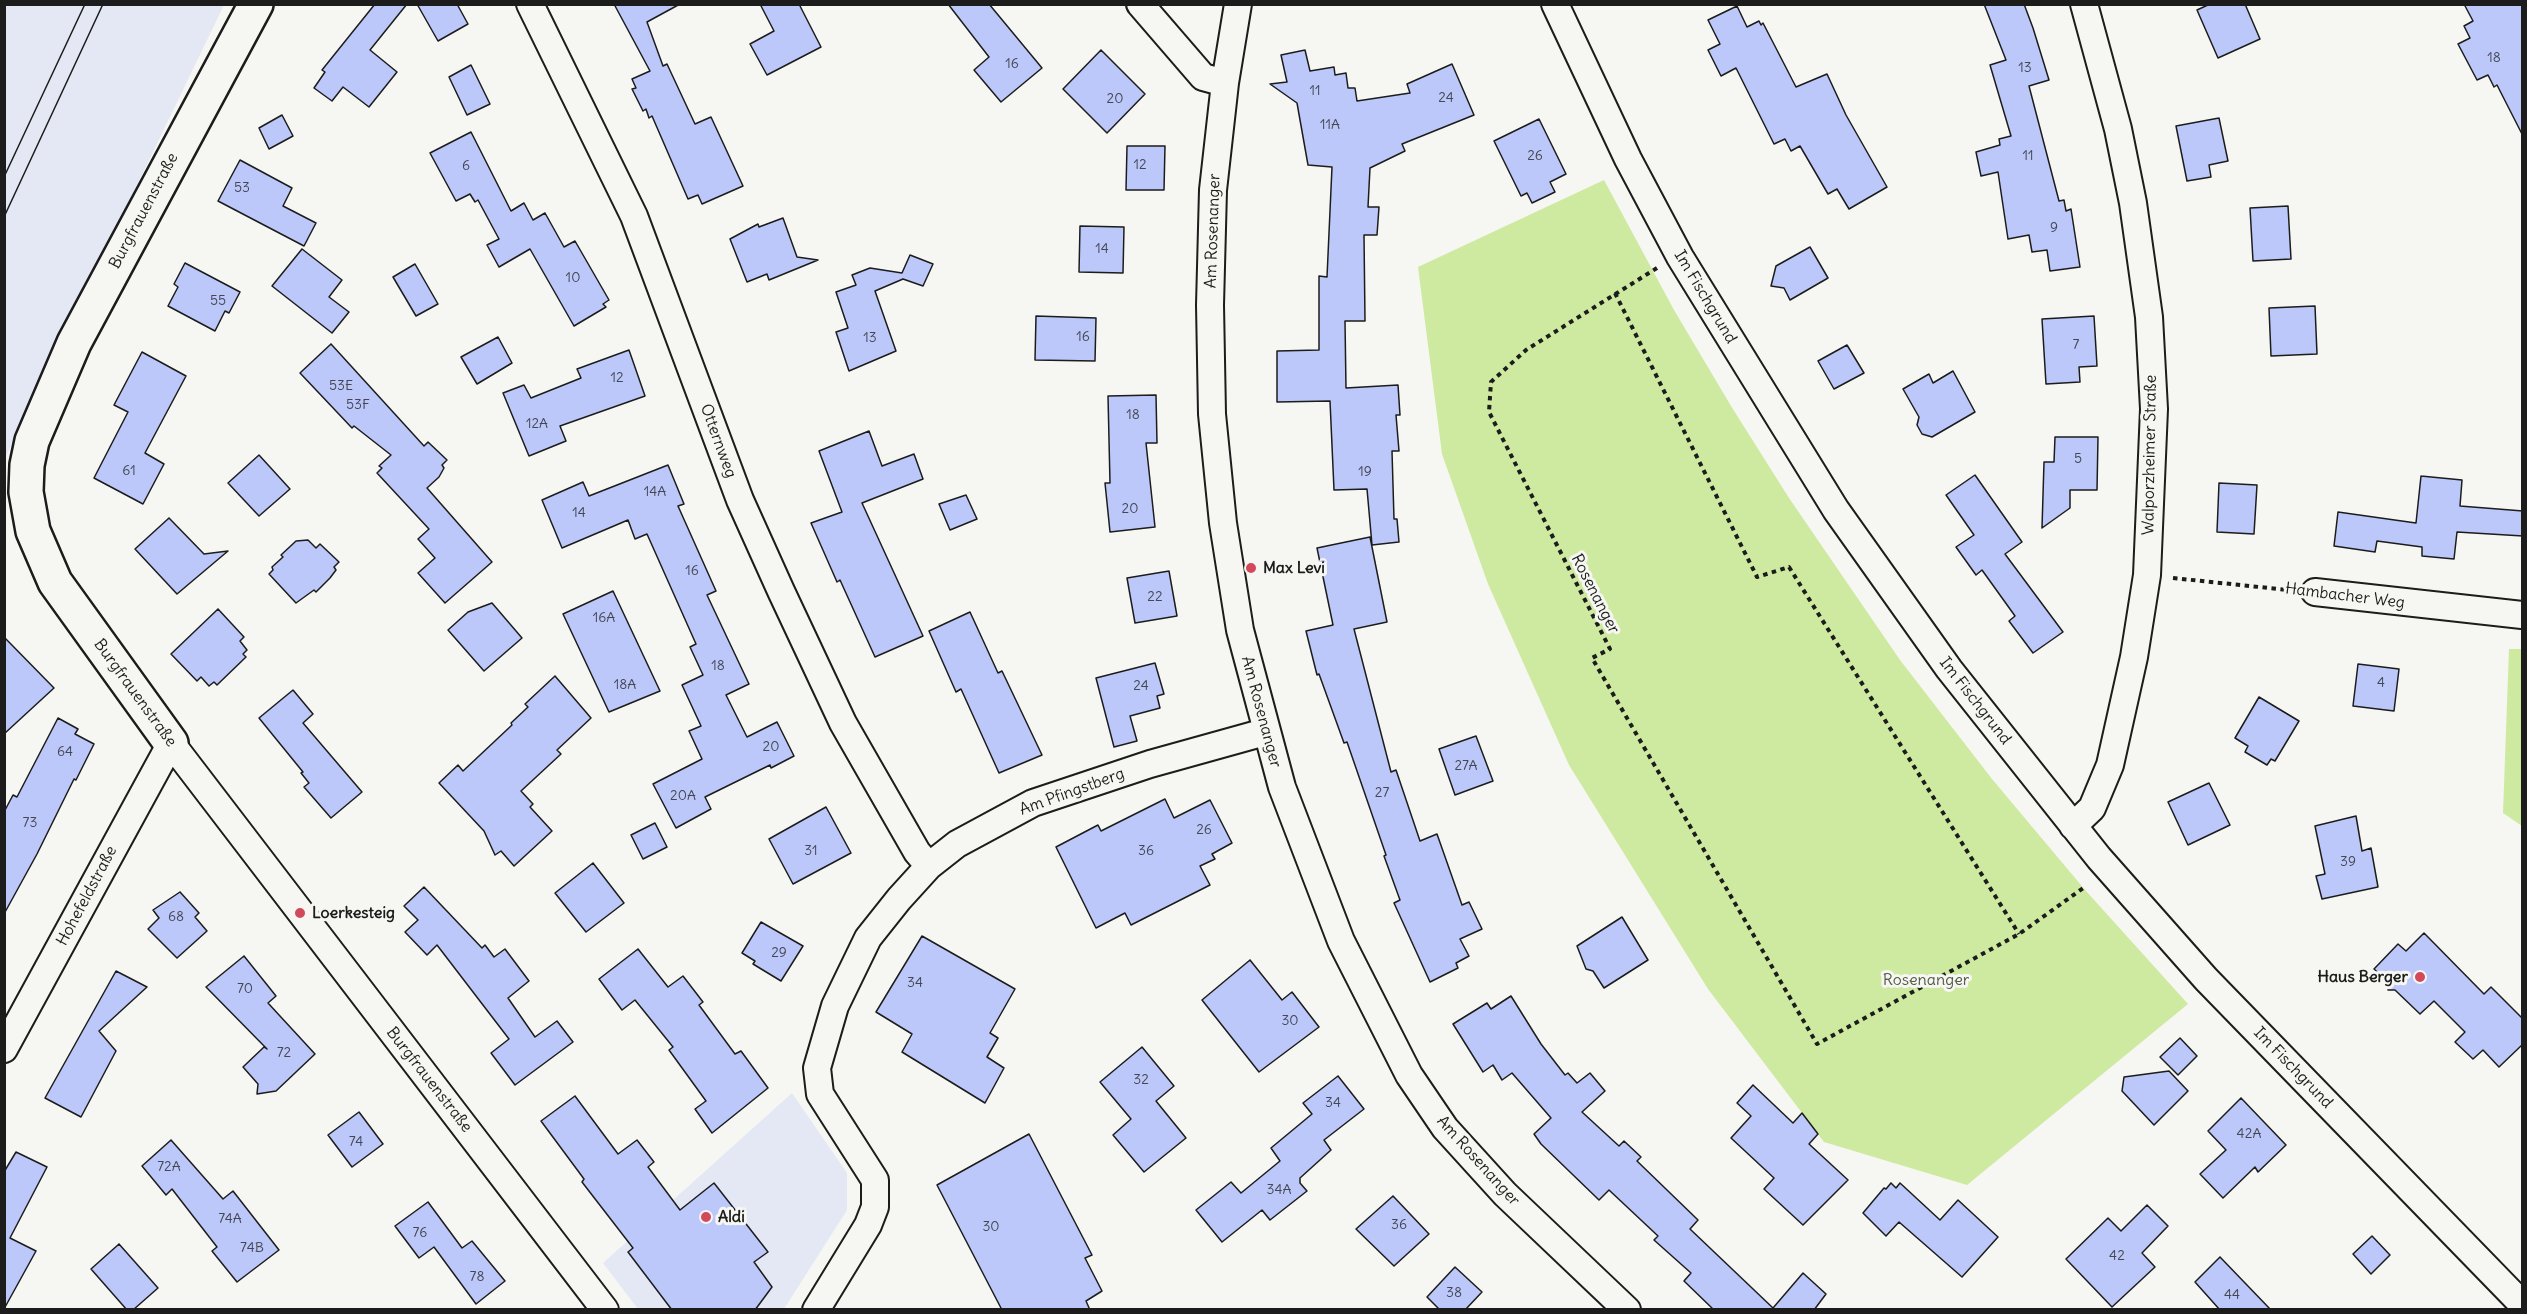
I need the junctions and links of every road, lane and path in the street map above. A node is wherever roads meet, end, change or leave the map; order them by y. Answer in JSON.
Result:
{"nodes":[{"id":1,"x":256,"y":4,"type":"edge"},
{"id":2,"x":530,"y":4,"type":"edge"},
{"id":3,"x":1140,"y":4,"type":"edge"},
{"id":4,"x":1238,"y":4,"type":"edge"},
{"id":5,"x":1555,"y":4,"type":"edge"},
{"id":6,"x":2084,"y":4,"type":"edge"},
{"id":7,"x":1225,"y":83,"type":"junction"},
{"id":8,"x":1658,"y":268,"type":"dead end"},
{"id":9,"x":1615,"y":294,"type":"junction"},
{"id":10,"x":2167,"y":577,"type":"dead end"},
{"id":11,"x":2315,"y":592,"type":"joint"},
{"id":12,"x":2523,"y":615,"type":"edge"},
{"id":13,"x":1265,"y":732,"type":"junction"},
{"id":14,"x":171,"y":743,"type":"junction"},
{"id":15,"x":2073,"y":826,"type":"junction"},
{"id":16,"x":929,"y":866,"type":"junction"},
{"id":17,"x":2089,"y":884,"type":"dead end"},
{"id":18,"x":2019,"y":934,"type":"junction"},
{"id":19,"x":4,"y":1049,"type":"edge"},
{"id":20,"x":2523,"y":1304,"type":"edge"},
{"id":21,"x":605,"y":1310,"type":"edge"},
{"id":22,"x":816,"y":1310,"type":"edge"},
{"id":23,"x":1627,"y":1310,"type":"edge"}],
"edges":[{"from":1,"to":14,"type":"street","name":"Burgfrauenstraße"},
{"from":2,"to":16,"type":"street","name":"Otternweg"},
{"from":3,"to":7,"type":"street"},
{"from":4,"to":7,"type":"street","name":"Am Rosenanger"},
{"from":5,"to":15,"type":"street","name":"Im Fischgrund"},
{"from":6,"to":15,"type":"street","name":"Walporzheimer Straße"},
{"from":7,"to":13,"type":"street","name":"Am Rosenanger"},
{"from":8,"to":9,"type":"path","name":"Rosenanger"},
{"from":9,"to":18,"type":"path"},
{"from":9,"to":18,"type":"path","name":"Rosenanger"},
{"from":10,"to":11,"type":"path","name":"Hambacher Weg"},
{"from":11,"to":12,"type":"street","name":"Hambacher Weg"},
{"from":13,"to":16,"type":"street","name":"Am Pfingstberg"},
{"from":13,"to":23,"type":"street","name":"Am Rosenanger"},
{"from":14,"to":19,"type":"street","name":"Hohefeldstraße"},
{"from":14,"to":21,"type":"street","name":"Burgfrauenstraße"},
{"from":15,"to":20,"type":"street","name":"Im Fischgrund"},
{"from":16,"to":22,"type":"street","name":"Am Pfingstberg"},
{"from":17,"to":18,"type":"path","name":"Rosenanger"}]}
